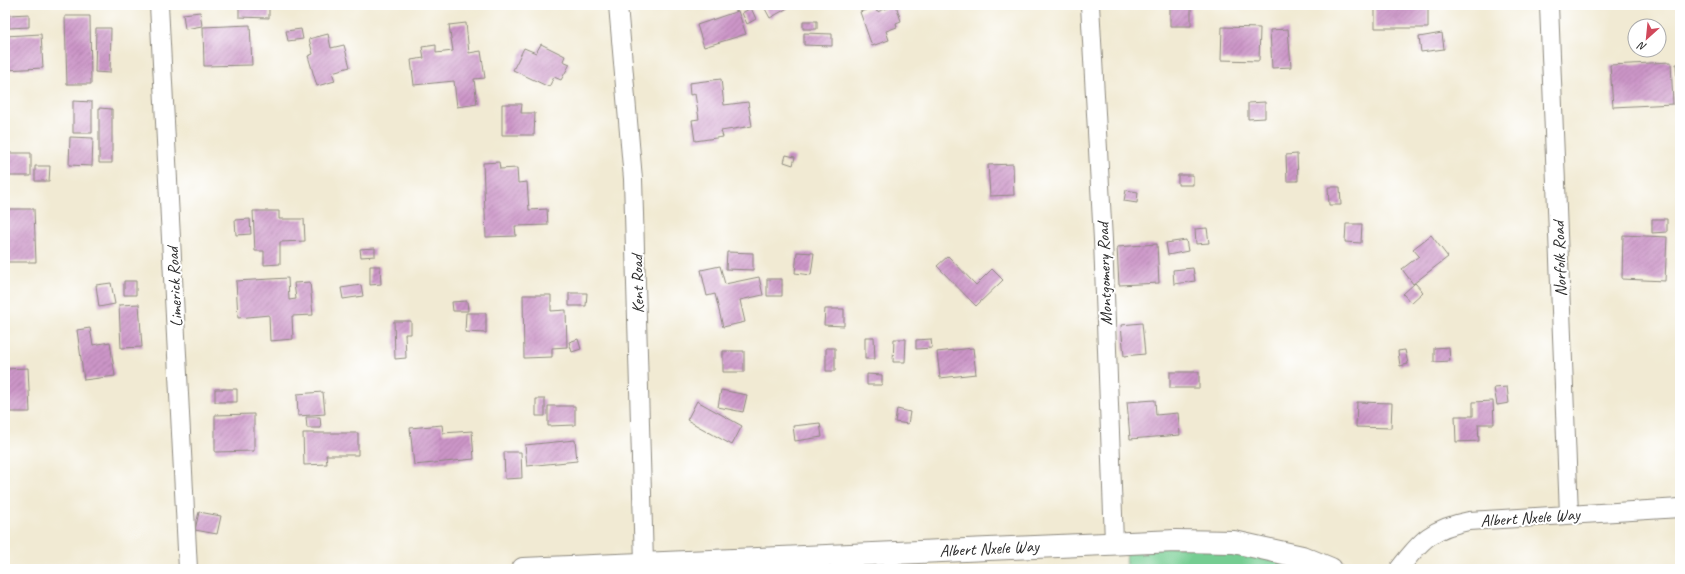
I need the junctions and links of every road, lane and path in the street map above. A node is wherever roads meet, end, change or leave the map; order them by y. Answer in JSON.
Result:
{"nodes":[{"id":1,"x":159,"y":5,"type":"edge"},
{"id":2,"x":618,"y":5,"type":"edge"},
{"id":3,"x":1090,"y":5,"type":"edge"},
{"id":4,"x":1549,"y":5,"type":"edge"},
{"id":5,"x":1680,"y":508,"type":"edge"},
{"id":6,"x":1569,"y":514,"type":"junction"},
{"id":7,"x":1114,"y":542,"type":"junction"},
{"id":8,"x":649,"y":565,"type":"edge"},
{"id":9,"x":188,"y":569,"type":"edge"},
{"id":10,"x":522,"y":569,"type":"edge"},
{"id":11,"x":1331,"y":569,"type":"edge"},
{"id":12,"x":1399,"y":569,"type":"edge"}],
"edges":[{"from":1,"to":9,"type":"street","name":"Limerick Road"},
{"from":2,"to":8,"type":"street","name":"Kent Road"},
{"from":3,"to":7,"type":"street","name":"Montgomery Road"},
{"from":4,"to":6,"type":"street","name":"Norfolk Road"},
{"from":5,"to":6,"type":"street","name":"Albert Nxele Way"},
{"from":6,"to":12,"type":"street","name":"Albert Nxele Way"},
{"from":7,"to":8,"type":"main road","name":"Albert Nxele Way"},
{"from":7,"to":11,"type":"main road","name":"Albert Nxele Way"},
{"from":8,"to":10,"type":"main road","name":"Albert Nxele Way"}]}
